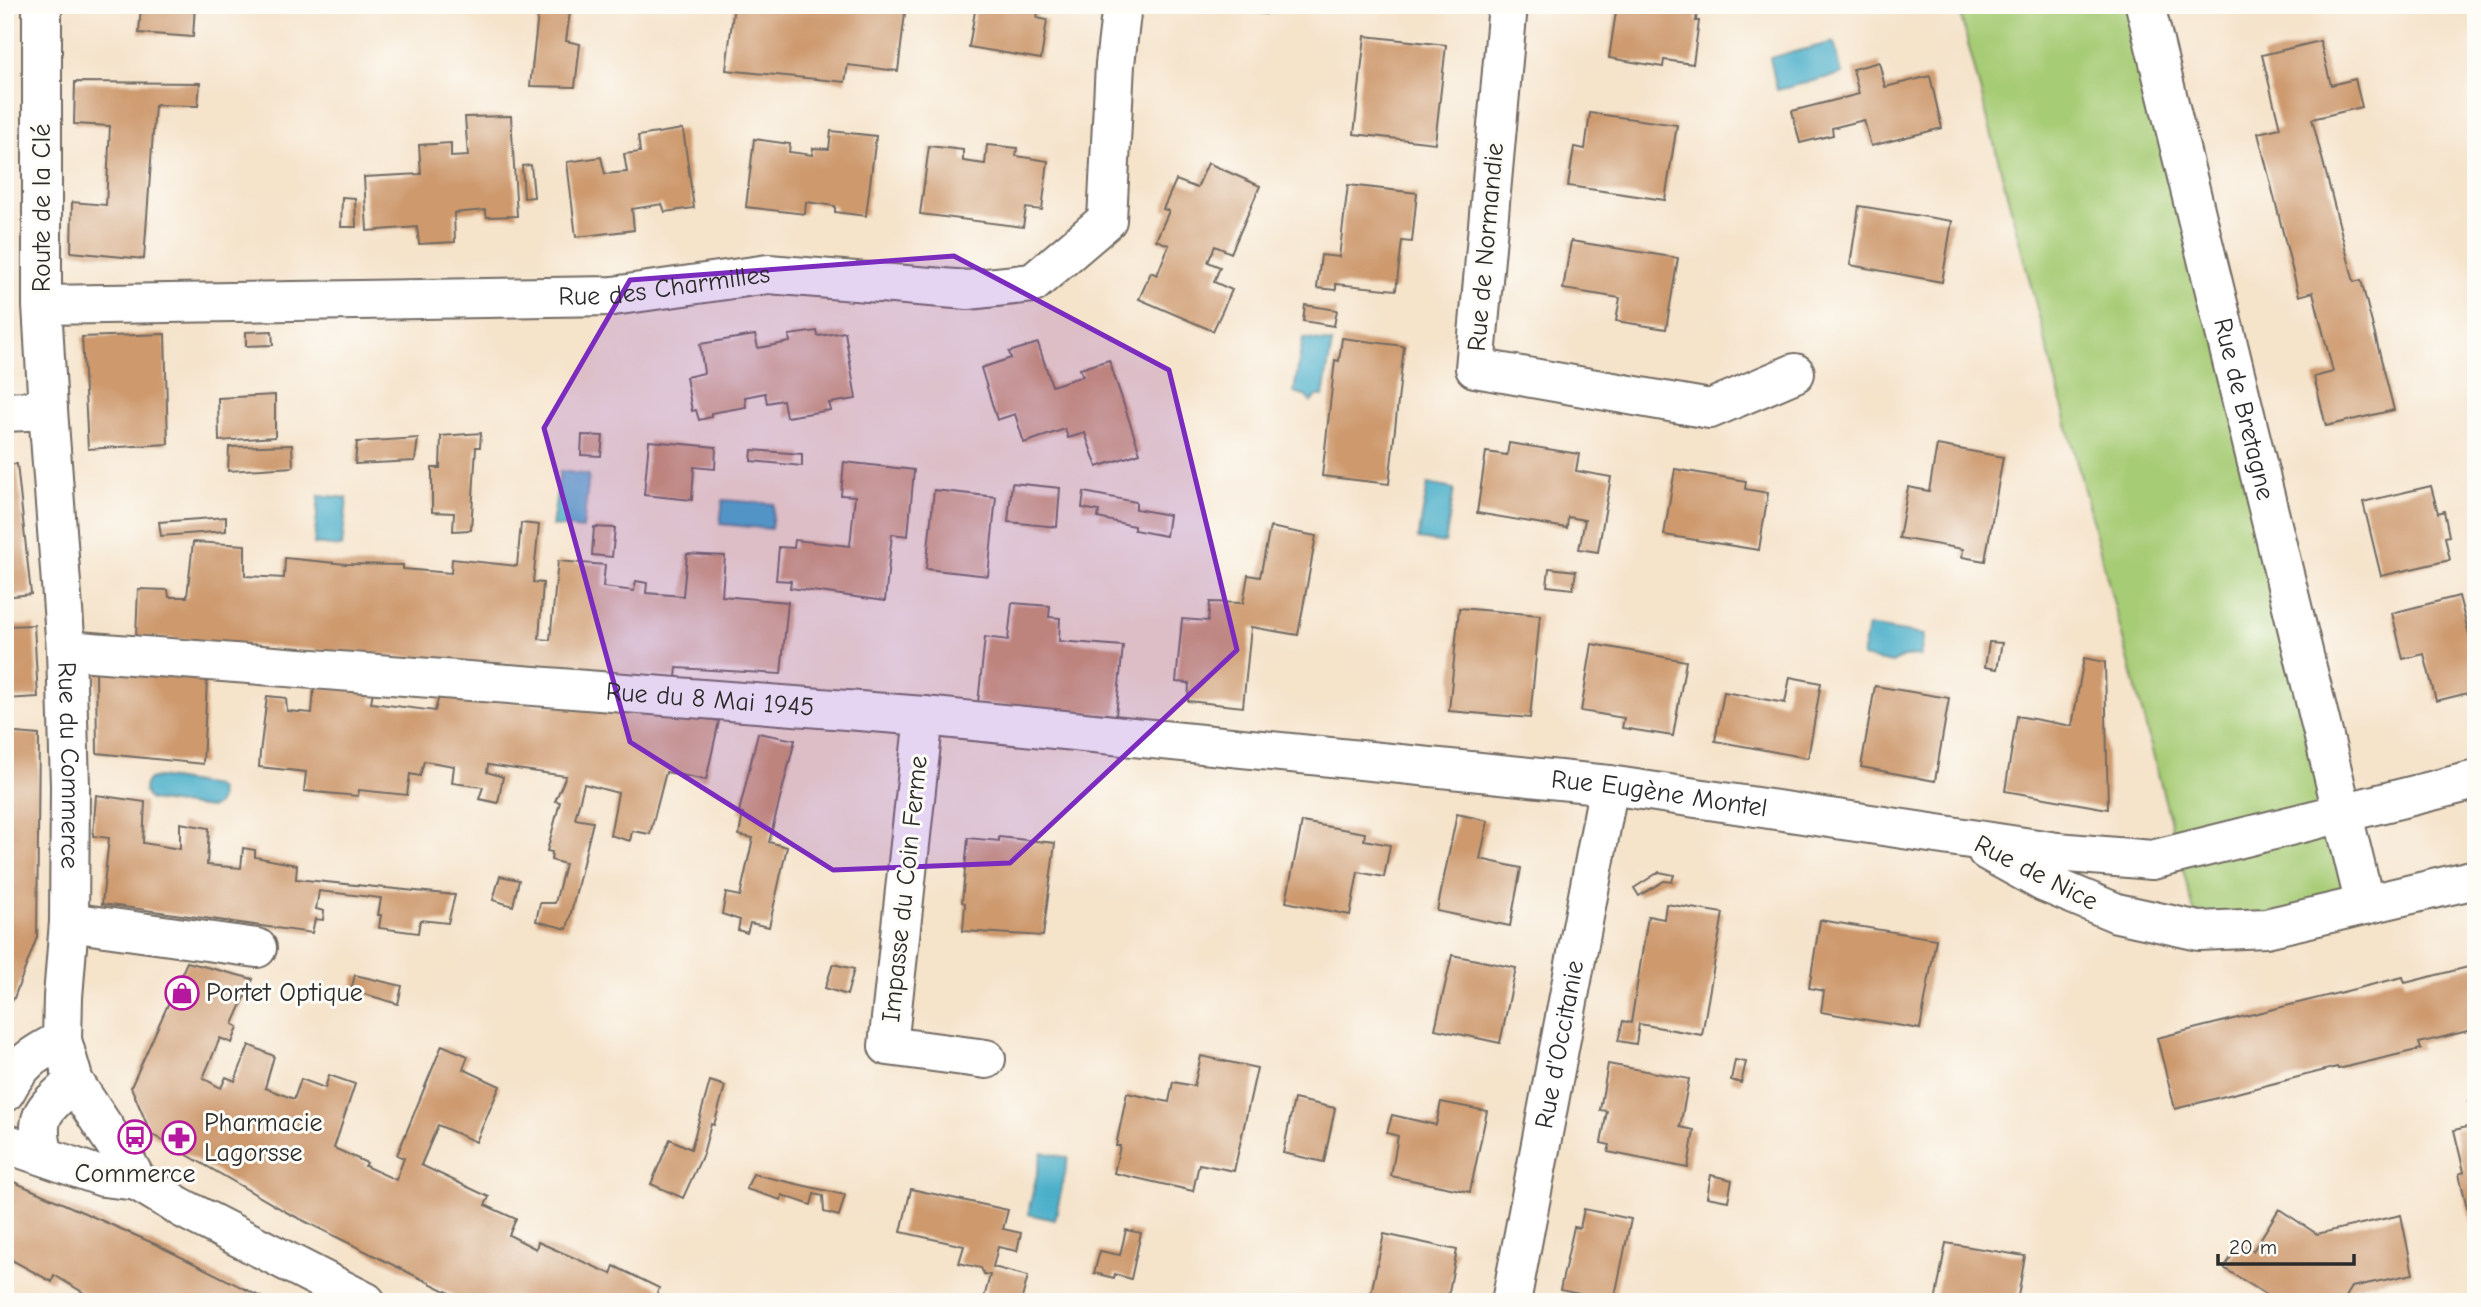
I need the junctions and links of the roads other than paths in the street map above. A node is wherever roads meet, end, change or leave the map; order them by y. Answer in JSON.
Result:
{"nodes":[{"id":1,"x":42,"y":5,"type":"edge"},
{"id":2,"x":1122,"y":5,"type":"edge"},
{"id":3,"x":1508,"y":5,"type":"edge"},
{"id":4,"x":2145,"y":5,"type":"edge"},
{"id":5,"x":42,"y":305,"type":"junction"},
{"id":6,"x":1795,"y":373,"type":"dead end"},
{"id":7,"x":48,"y":410,"type":"junction"},
{"id":8,"x":5,"y":412,"type":"edge"},
{"id":9,"x":66,"y":650,"type":"junction"},
{"id":10,"x":924,"y":716,"type":"junction"},
{"id":11,"x":1353,"y":760,"type":"joint"},
{"id":12,"x":2476,"y":780,"type":"edge"},
{"id":13,"x":1609,"y":785,"type":"junction"},
{"id":14,"x":2342,"y":813,"type":"junction"},
{"id":15,"x":1964,"y":838,"type":"junction"},
{"id":16,"x":2476,"y":879,"type":"edge"},
{"id":17,"x":2365,"y":905,"type":"junction"},
{"id":18,"x":69,"y":922,"type":"junction"},
{"id":19,"x":257,"y":948,"type":"dead end"},
{"id":20,"x":62,"y":1040,"type":"junction"},
{"id":21,"x":986,"y":1059,"type":"dead end"},
{"id":22,"x":74,"y":1082,"type":"junction"},
{"id":23,"x":5,"y":1092,"type":"edge"},
{"id":24,"x":5,"y":1143,"type":"edge"},
{"id":25,"x":44,"y":1156,"type":"junction"},
{"id":26,"x":137,"y":1181,"type":"junction"},
{"id":27,"x":366,"y":1302,"type":"edge"},
{"id":28,"x":1511,"y":1302,"type":"edge"}],
"edges":[{"from":1,"to":5,"type":"street","name":"Route de la Clé"},
{"from":2,"to":5,"type":"street","name":"Rue des Charmilles"},
{"from":3,"to":6,"type":"street","name":"Rue de Normandie"},
{"from":4,"to":14,"type":"street","name":"Rue de Bretagne"},
{"from":5,"to":7,"type":"street","name":"Route de la Clé"},
{"from":7,"to":8,"type":"street"},
{"from":7,"to":9,"type":"street","name":"Rue du Commerce"},
{"from":9,"to":10,"type":"street","name":"Rue du 8 Mai 1945"},
{"from":9,"to":18,"type":"street","name":"Rue du Commerce"},
{"from":10,"to":11,"type":"street","name":"Rue du 8 Mai 1945"},
{"from":10,"to":21,"type":"street","name":"Impasse du Coin Ferme"},
{"from":11,"to":13,"type":"street","name":"Rue Eugène Montel"},
{"from":12,"to":14,"type":"street"},
{"from":13,"to":15,"type":"street","name":"Rue Eugène Montel"},
{"from":13,"to":28,"type":"street","name":"Rue d'Occitanie"},
{"from":14,"to":15,"type":"street","name":"Rue de Nice"},
{"from":14,"to":17,"type":"street","name":"Rue de Bretagne"},
{"from":15,"to":17,"type":"street","name":"Rue de Nice"},
{"from":16,"to":17,"type":"street","name":"Rue de Nice"},
{"from":18,"to":19,"type":"street"},
{"from":18,"to":20,"type":"street","name":"Rue du Commerce"},
{"from":20,"to":22,"type":"street","name":"Rue du Commerce"},
{"from":20,"to":23,"type":"street"},
{"from":22,"to":25,"type":"street"},
{"from":22,"to":26,"type":"street","name":"Rue du Commerce"},
{"from":24,"to":25,"type":"street"},
{"from":25,"to":26,"type":"street"},
{"from":26,"to":27,"type":"street"}]}
